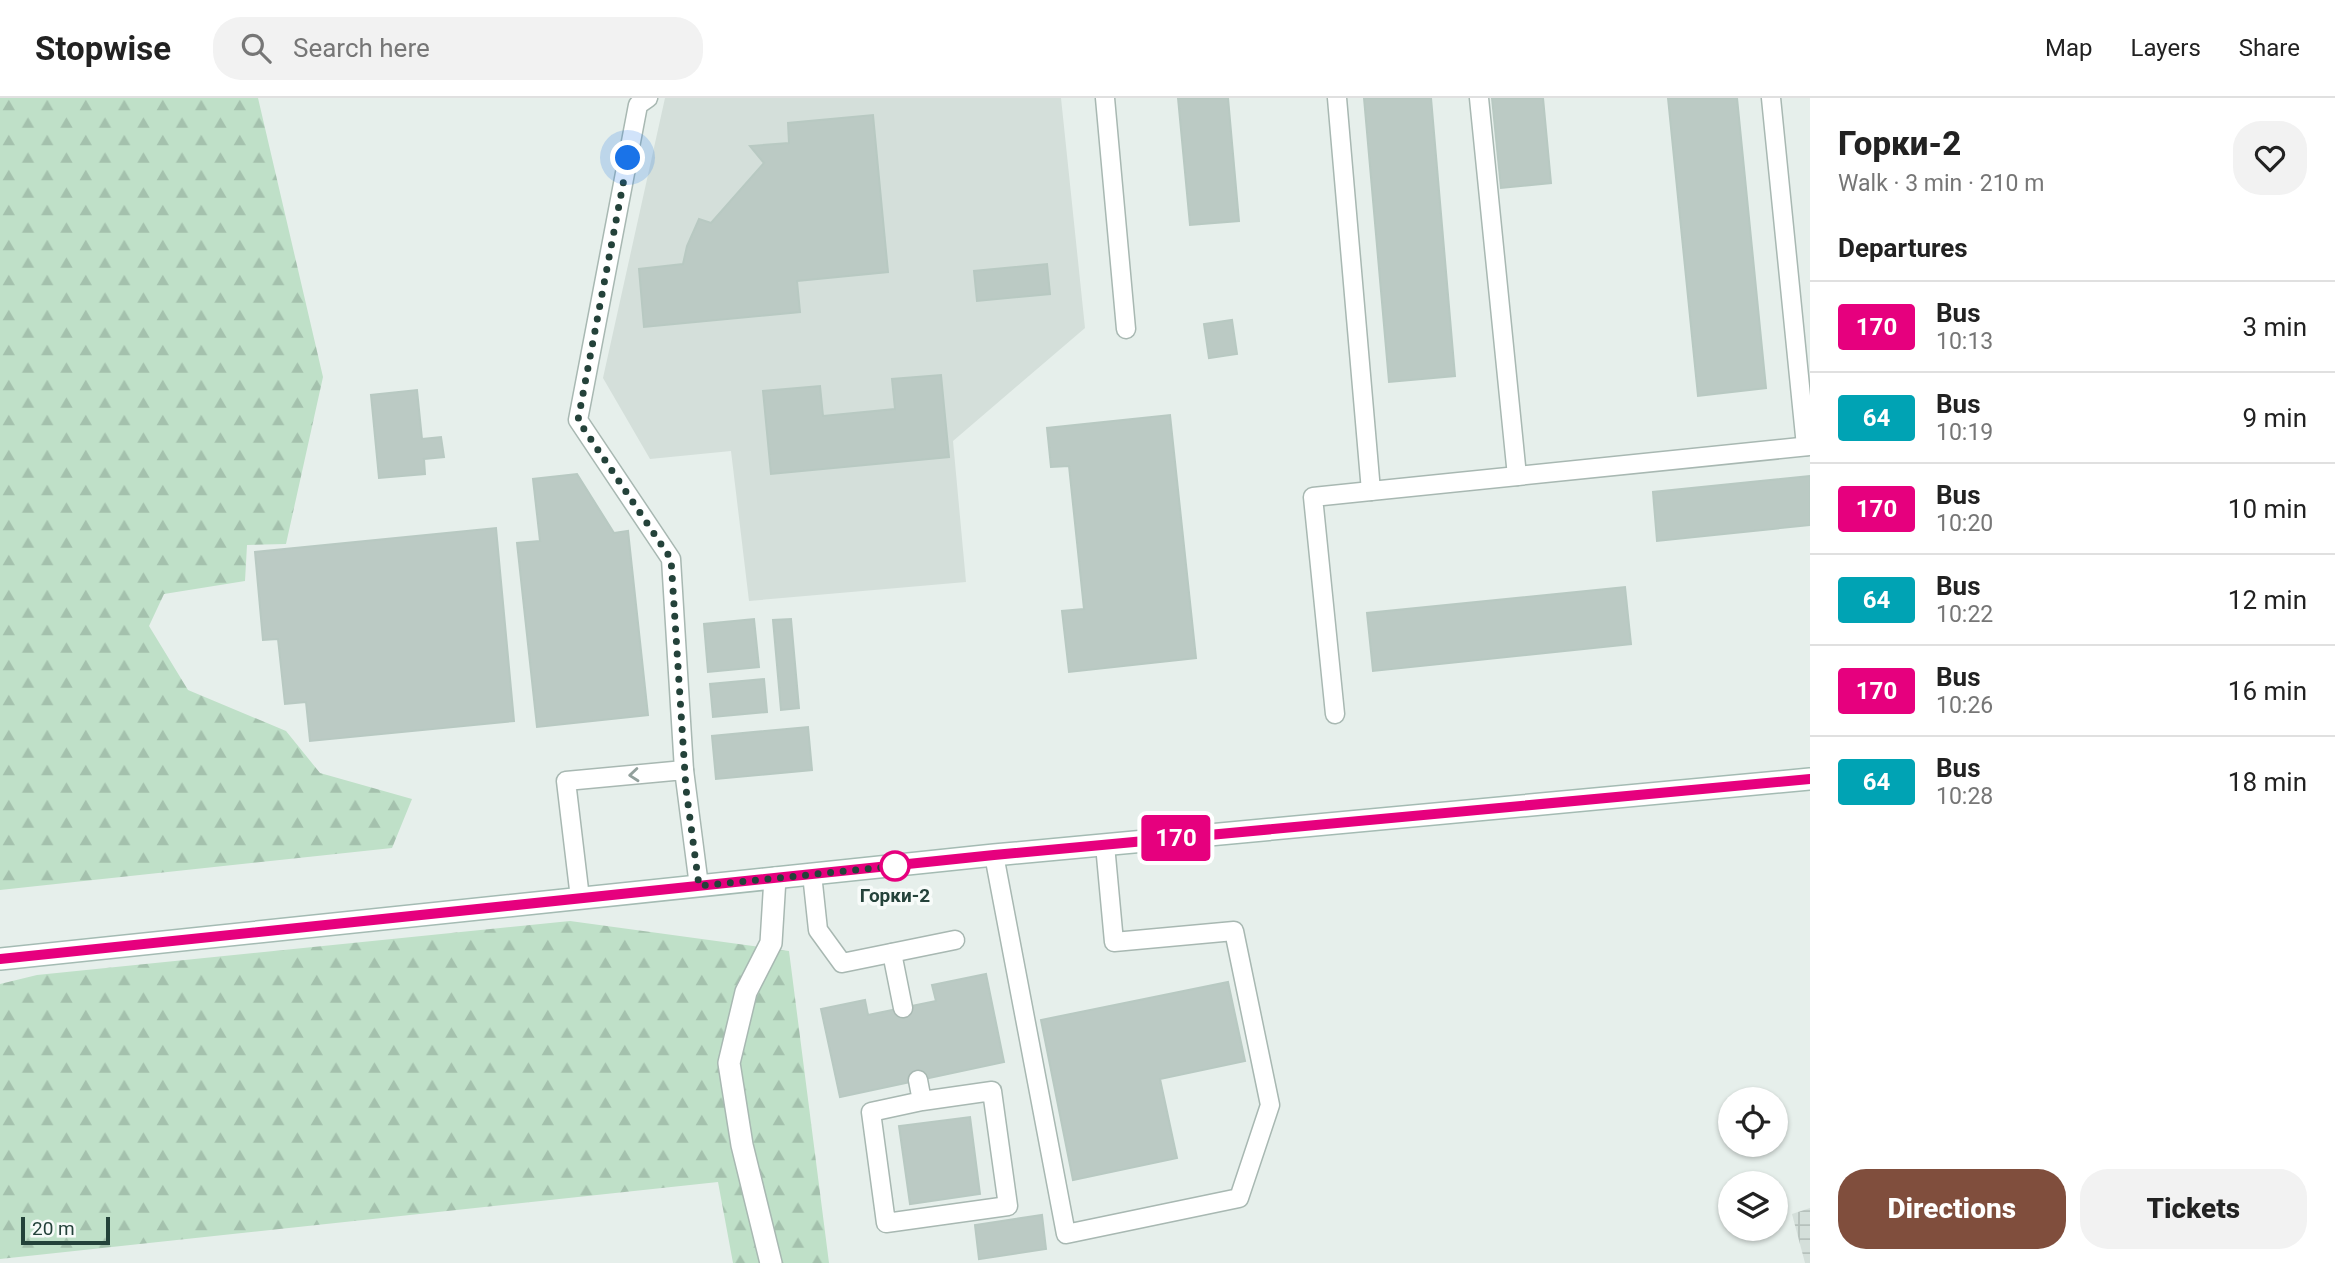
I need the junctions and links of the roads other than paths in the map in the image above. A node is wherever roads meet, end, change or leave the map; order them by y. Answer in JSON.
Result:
{"nodes":[{"id":1,"x":648,"y":98,"type":"edge"},
{"id":2,"x":1105,"y":98,"type":"edge"},
{"id":3,"x":1337,"y":98,"type":"edge"},
{"id":4,"x":1479,"y":98,"type":"edge"},
{"id":5,"x":1771,"y":98,"type":"edge"},
{"id":6,"x":1126,"y":328,"type":"dead end"},
{"id":7,"x":1808,"y":446,"type":"edge"},
{"id":8,"x":1517,"y":476,"type":"junction"},
{"id":9,"x":1371,"y":491,"type":"junction"},
{"id":10,"x":1335,"y":714,"type":"dead end"},
{"id":11,"x":684,"y":771,"type":"junction"},
{"id":12,"x":1810,"y":779,"type":"edge"},
{"id":13,"x":1105,"y":845,"type":"junction"},
{"id":14,"x":994,"y":855,"type":"junction"},
{"id":15,"x":812,"y":874,"type":"junction"},
{"id":16,"x":775,"y":878,"type":"junction"},
{"id":17,"x":699,"y":886,"type":"junction"},
{"id":18,"x":580,"y":898,"type":"junction"},
{"id":19,"x":955,"y":940,"type":"dead end"},
{"id":20,"x":892,"y":953,"type":"junction"},
{"id":21,"x":0,"y":959,"type":"edge"},
{"id":22,"x":903,"y":1008,"type":"dead end"},
{"id":23,"x":918,"y":1080,"type":"dead end"},
{"id":24,"x":922,"y":1101,"type":"junction"},
{"id":25,"x":771,"y":1263,"type":"edge"}],
"edges":[{"from":1,"to":11,"type":"lane"},
{"from":2,"to":6,"type":"lane"},
{"from":3,"to":9,"type":"lane"},
{"from":4,"to":8,"type":"lane"},
{"from":5,"to":7,"type":"lane"},
{"from":7,"to":8,"type":"lane"},
{"from":8,"to":9,"type":"lane"},
{"from":9,"to":10,"type":"lane"},
{"from":11,"to":17,"type":"lane"},
{"from":11,"to":18,"type":"lane","one_way":true},
{"from":12,"to":13,"type":"main road"},
{"from":13,"to":14,"type":"main road"},
{"from":13,"to":14,"type":"lane"},
{"from":14,"to":15,"type":"main road"},
{"from":15,"to":16,"type":"main road"},
{"from":15,"to":20,"type":"lane"},
{"from":16,"to":17,"type":"main road"},
{"from":16,"to":25,"type":"main road"},
{"from":17,"to":18,"type":"main road"},
{"from":18,"to":21,"type":"main road"},
{"from":19,"to":20,"type":"lane"},
{"from":20,"to":22,"type":"lane"},
{"from":23,"to":24,"type":"lane"},
{"from":24,"to":24,"type":"lane"}]}
